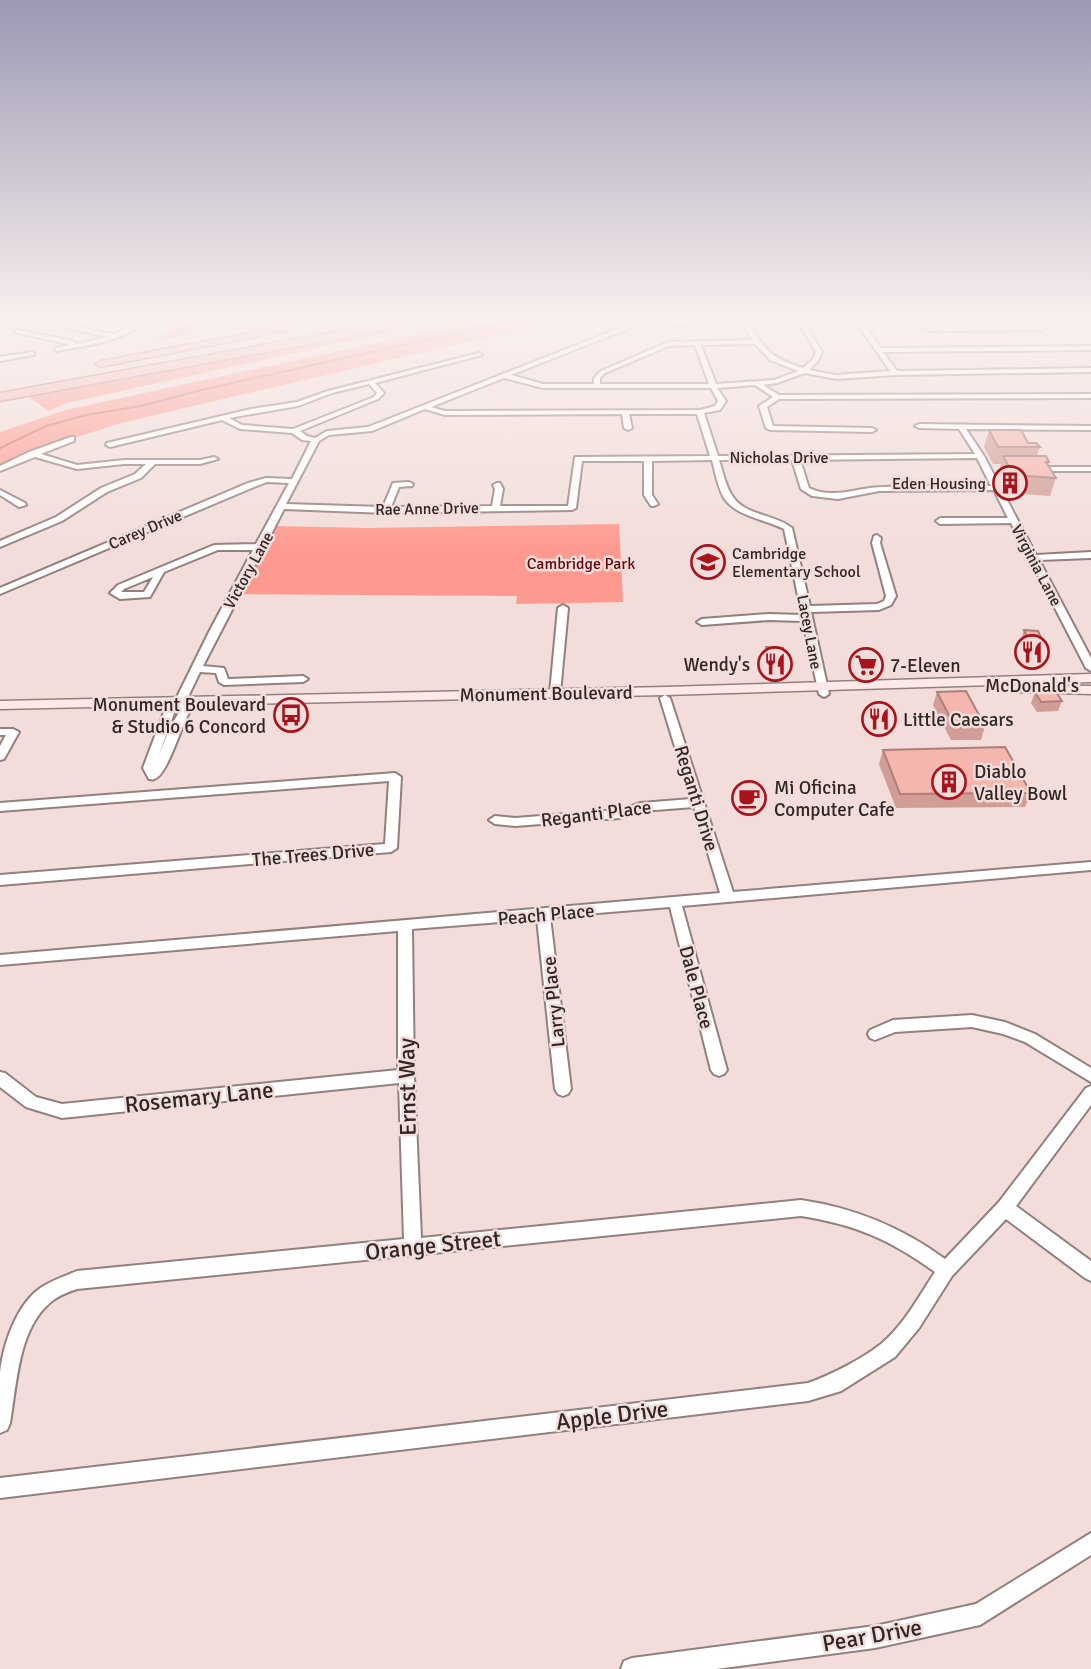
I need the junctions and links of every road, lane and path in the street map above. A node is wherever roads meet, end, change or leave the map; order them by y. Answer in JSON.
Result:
{"nodes":[{"id":1,"x":317,"y":397,"type":"edge"},
{"id":2,"x":377,"y":397,"type":"edge"},
{"id":3,"x":450,"y":397,"type":"edge"},
{"id":4,"x":720,"y":397,"type":"edge"},
{"id":5,"x":778,"y":397,"type":"joint"},
{"id":6,"x":813,"y":397,"type":"edge"},
{"id":7,"x":424,"y":407,"type":"junction"},
{"id":8,"x":625,"y":412,"type":"junction"},
{"id":9,"x":700,"y":412,"type":"junction"},
{"id":10,"x":223,"y":418,"type":"junction"},
{"id":11,"x":919,"y":426,"type":"dead end"},
{"id":12,"x":961,"y":426,"type":"junction"},
{"id":13,"x":628,"y":428,"type":"dead end"},
{"id":14,"x":1091,"y":428,"type":"edge"},
{"id":15,"x":872,"y":430,"type":"dead end"},
{"id":16,"x":294,"y":431,"type":"junction"},
{"id":17,"x":71,"y":439,"type":"dead end"},
{"id":18,"x":316,"y":439,"type":"junction"},
{"id":19,"x":110,"y":445,"type":"dead end"},
{"id":20,"x":32,"y":454,"type":"junction"},
{"id":21,"x":980,"y":456,"type":"junction"},
{"id":22,"x":796,"y":457,"type":"junction"},
{"id":23,"x":648,"y":458,"type":"junction"},
{"id":24,"x":715,"y":458,"type":"junction"},
{"id":25,"x":214,"y":459,"type":"dead end"},
{"id":26,"x":578,"y":459,"type":"joint"},
{"id":27,"x":152,"y":463,"type":"junction"},
{"id":28,"x":0,"y":469,"type":"edge"},
{"id":29,"x":986,"y":469,"type":"junction"},
{"id":30,"x":1000,"y":469,"type":"edge"},
{"id":31,"x":1027,"y":469,"type":"edge"},
{"id":32,"x":1091,"y":469,"type":"edge"},
{"id":33,"x":294,"y":481,"type":"junction"},
{"id":34,"x":409,"y":484,"type":"dead end"},
{"id":35,"x":497,"y":485,"type":"dead end"},
{"id":36,"x":994,"y":488,"type":"junction"},
{"id":37,"x":0,"y":492,"type":"edge"},
{"id":38,"x":654,"y":504,"type":"dead end"},
{"id":39,"x":22,"y":505,"type":"dead end"},
{"id":40,"x":282,"y":506,"type":"junction"},
{"id":41,"x":496,"y":508,"type":"junction"},
{"id":42,"x":572,"y":508,"type":"joint"},
{"id":43,"x":386,"y":510,"type":"junction"},
{"id":44,"x":1013,"y":520,"type":"junction"},
{"id":45,"x":940,"y":521,"type":"dead end"},
{"id":46,"x":877,"y":538,"type":"dead end"},
{"id":47,"x":0,"y":544,"type":"edge"},
{"id":48,"x":261,"y":547,"type":"junction"},
{"id":49,"x":1091,"y":555,"type":"edge"},
{"id":50,"x":1033,"y":558,"type":"junction"},
{"id":51,"x":160,"y":572,"type":"dead end"},
{"id":52,"x":0,"y":591,"type":"edge"},
{"id":53,"x":563,"y":608,"type":"dead end"},
{"id":54,"x":807,"y":614,"type":"junction"},
{"id":55,"x":702,"y":622,"type":"dead end"},
{"id":56,"x":1091,"y":668,"type":"edge"},
{"id":57,"x":196,"y":669,"type":"junction"},
{"id":58,"x":1091,"y":678,"type":"edge"},
{"id":59,"x":303,"y":679,"type":"dead end"},
{"id":60,"x":823,"y":690,"type":"junction"},
{"id":61,"x":1091,"y":690,"type":"edge"},
{"id":62,"x":555,"y":693,"type":"junction"},
{"id":63,"x":665,"y":698,"type":"junction"},
{"id":64,"x":0,"y":705,"type":"edge"},
{"id":65,"x":183,"y":706,"type":"junction"},
{"id":66,"x":169,"y":712,"type":"junction"},
{"id":67,"x":0,"y":715,"type":"edge"},
{"id":68,"x":0,"y":732,"type":"edge"},
{"id":69,"x":0,"y":756,"type":"edge"},
{"id":70,"x":153,"y":776,"type":"junction"},
{"id":71,"x":148,"y":794,"type":"junction"},
{"id":72,"x":697,"y":803,"type":"junction"},
{"id":73,"x":0,"y":807,"type":"edge"},
{"id":74,"x":495,"y":820,"type":"dead end"},
{"id":75,"x":1091,"y":866,"type":"edge"},
{"id":76,"x":0,"y":880,"type":"edge"},
{"id":77,"x":728,"y":897,"type":"junction"},
{"id":78,"x":675,"y":903,"type":"junction"},
{"id":79,"x":543,"y":914,"type":"junction"},
{"id":80,"x":405,"y":926,"type":"junction"},
{"id":81,"x":0,"y":960,"type":"edge"},
{"id":82,"x":875,"y":1034,"type":"dead end"},
{"id":83,"x":719,"y":1070,"type":"dead end"},
{"id":84,"x":406,"y":1076,"type":"junction"},
{"id":85,"x":1091,"y":1076,"type":"edge"},
{"id":86,"x":0,"y":1078,"type":"edge"},
{"id":87,"x":563,"y":1089,"type":"dead end"},
{"id":88,"x":1091,"y":1093,"type":"edge"},
{"id":89,"x":1005,"y":1208,"type":"junction"},
{"id":90,"x":413,"y":1247,"type":"junction"},
{"id":91,"x":946,"y":1270,"type":"junction"},
{"id":92,"x":1091,"y":1272,"type":"edge"},
{"id":93,"x":0,"y":1423,"type":"edge"},
{"id":94,"x":0,"y":1488,"type":"edge"},
{"id":95,"x":1091,"y":1543,"type":"edge"},
{"id":96,"x":632,"y":1669,"type":"edge"}],
"edges":[{"from":1,"to":10,"type":"street"},
{"from":2,"to":16,"type":"street"},
{"from":3,"to":7,"type":"street"},
{"from":4,"to":9,"type":"street"},
{"from":5,"to":6,"type":"street"},
{"from":5,"to":15,"type":"street"},
{"from":7,"to":8,"type":"street"},
{"from":7,"to":18,"type":"street"},
{"from":8,"to":9,"type":"street"},
{"from":8,"to":13,"type":"street"},
{"from":9,"to":24,"type":"street"},
{"from":10,"to":16,"type":"street"},
{"from":10,"to":19,"type":"street"},
{"from":11,"to":12,"type":"street"},
{"from":12,"to":14,"type":"street"},
{"from":12,"to":21,"type":"street","name":"Virginia Lane"},
{"from":16,"to":18,"type":"street"},
{"from":17,"to":20,"type":"street"},
{"from":18,"to":33,"type":"street","name":"Victory Lane"},
{"from":20,"to":27,"type":"street"},
{"from":20,"to":28,"type":"street"},
{"from":21,"to":22,"type":"street","name":"Nicholas Drive"},
{"from":21,"to":29,"type":"street","name":"Virginia Lane"},
{"from":22,"to":24,"type":"street","name":"Nicholas Drive"},
{"from":22,"to":36,"type":"street"},
{"from":23,"to":24,"type":"street","name":"Nicholas Drive"},
{"from":23,"to":26,"type":"street","name":"Nicholas Drive"},
{"from":23,"to":38,"type":"street"},
{"from":24,"to":54,"type":"street","name":"Lacey Lane"},
{"from":25,"to":27,"type":"street"},
{"from":26,"to":42,"type":"street"},
{"from":27,"to":47,"type":"street"},
{"from":29,"to":30,"type":"street"},
{"from":29,"to":36,"type":"street","name":"Virginia Lane"},
{"from":31,"to":32,"type":"street"},
{"from":33,"to":40,"type":"street","name":"Victory Lane"},
{"from":33,"to":52,"type":"street","name":"Carey Drive"},
{"from":34,"to":43,"type":"street"},
{"from":35,"to":41,"type":"street"},
{"from":36,"to":44,"type":"street","name":"Virginia Lane"},
{"from":37,"to":39,"type":"street"},
{"from":40,"to":43,"type":"street","name":"Rae Anne Drive"},
{"from":40,"to":48,"type":"street","name":"Victory Lane"},
{"from":41,"to":42,"type":"street","name":"Rae Anne Drive"},
{"from":41,"to":43,"type":"street","name":"Rae Anne Drive"},
{"from":44,"to":45,"type":"street"},
{"from":44,"to":50,"type":"street","name":"Virginia Lane"},
{"from":46,"to":54,"type":"street"},
{"from":48,"to":51,"type":"street"},
{"from":48,"to":57,"type":"street","name":"Victory Lane"},
{"from":49,"to":50,"type":"street"},
{"from":50,"to":56,"type":"street","name":"Virginia Lane"},
{"from":53,"to":62,"type":"street"},
{"from":54,"to":55,"type":"street"},
{"from":54,"to":60,"type":"street","name":"Lacey Lane"},
{"from":57,"to":59,"type":"street"},
{"from":57,"to":65,"type":"street","name":"Victory Lane"},
{"from":58,"to":60,"type":"main road","name":"Monument Boulevard"},
{"from":60,"to":61,"type":"main road","name":"Monument Boulevard"},
{"from":60,"to":62,"type":"main road","name":"Monument Boulevard"},
{"from":60,"to":63,"type":"main road","name":"Monument Boulevard"},
{"from":62,"to":65,"type":"main road","name":"Monument Boulevard"},
{"from":63,"to":65,"type":"main road","name":"Monument Boulevard"},
{"from":63,"to":72,"type":"street","name":"Reganti Drive"},
{"from":64,"to":65,"type":"main road","name":"Monument Boulevard"},
{"from":65,"to":66,"type":"main road","name":"Monument Boulevard"},
{"from":65,"to":70,"type":"street"},
{"from":66,"to":67,"type":"main road","name":"Monument Boulevard"},
{"from":66,"to":70,"type":"street"},
{"from":68,"to":69,"type":"street"},
{"from":70,"to":71,"type":"street"},
{"from":71,"to":73,"type":"street","name":"The Trees Drive"},
{"from":71,"to":76,"type":"street","name":"The Trees Drive"},
{"from":72,"to":74,"type":"street","name":"Reganti Place"},
{"from":72,"to":77,"type":"street","name":"Reganti Drive"},
{"from":75,"to":77,"type":"street","name":"Peach Place"},
{"from":77,"to":78,"type":"street","name":"Peach Place"},
{"from":78,"to":79,"type":"street","name":"Peach Place"},
{"from":78,"to":83,"type":"street","name":"Dale Place"},
{"from":79,"to":80,"type":"street","name":"Peach Place"},
{"from":79,"to":87,"type":"street","name":"Larry Place"},
{"from":80,"to":81,"type":"street","name":"Peach Place"},
{"from":80,"to":84,"type":"street","name":"Ernst Way"},
{"from":82,"to":85,"type":"street"},
{"from":84,"to":86,"type":"street","name":"Rosemary Lane"},
{"from":84,"to":90,"type":"street","name":"Ernst Way"},
{"from":88,"to":89,"type":"street","name":"Apple Drive"},
{"from":89,"to":91,"type":"street","name":"Apple Drive"},
{"from":89,"to":92,"type":"street"},
{"from":90,"to":91,"type":"street","name":"Orange Street"},
{"from":90,"to":93,"type":"street","name":"Orange Street"},
{"from":91,"to":94,"type":"street","name":"Apple Drive"},
{"from":95,"to":96,"type":"street","name":"Pear Drive"}]}
